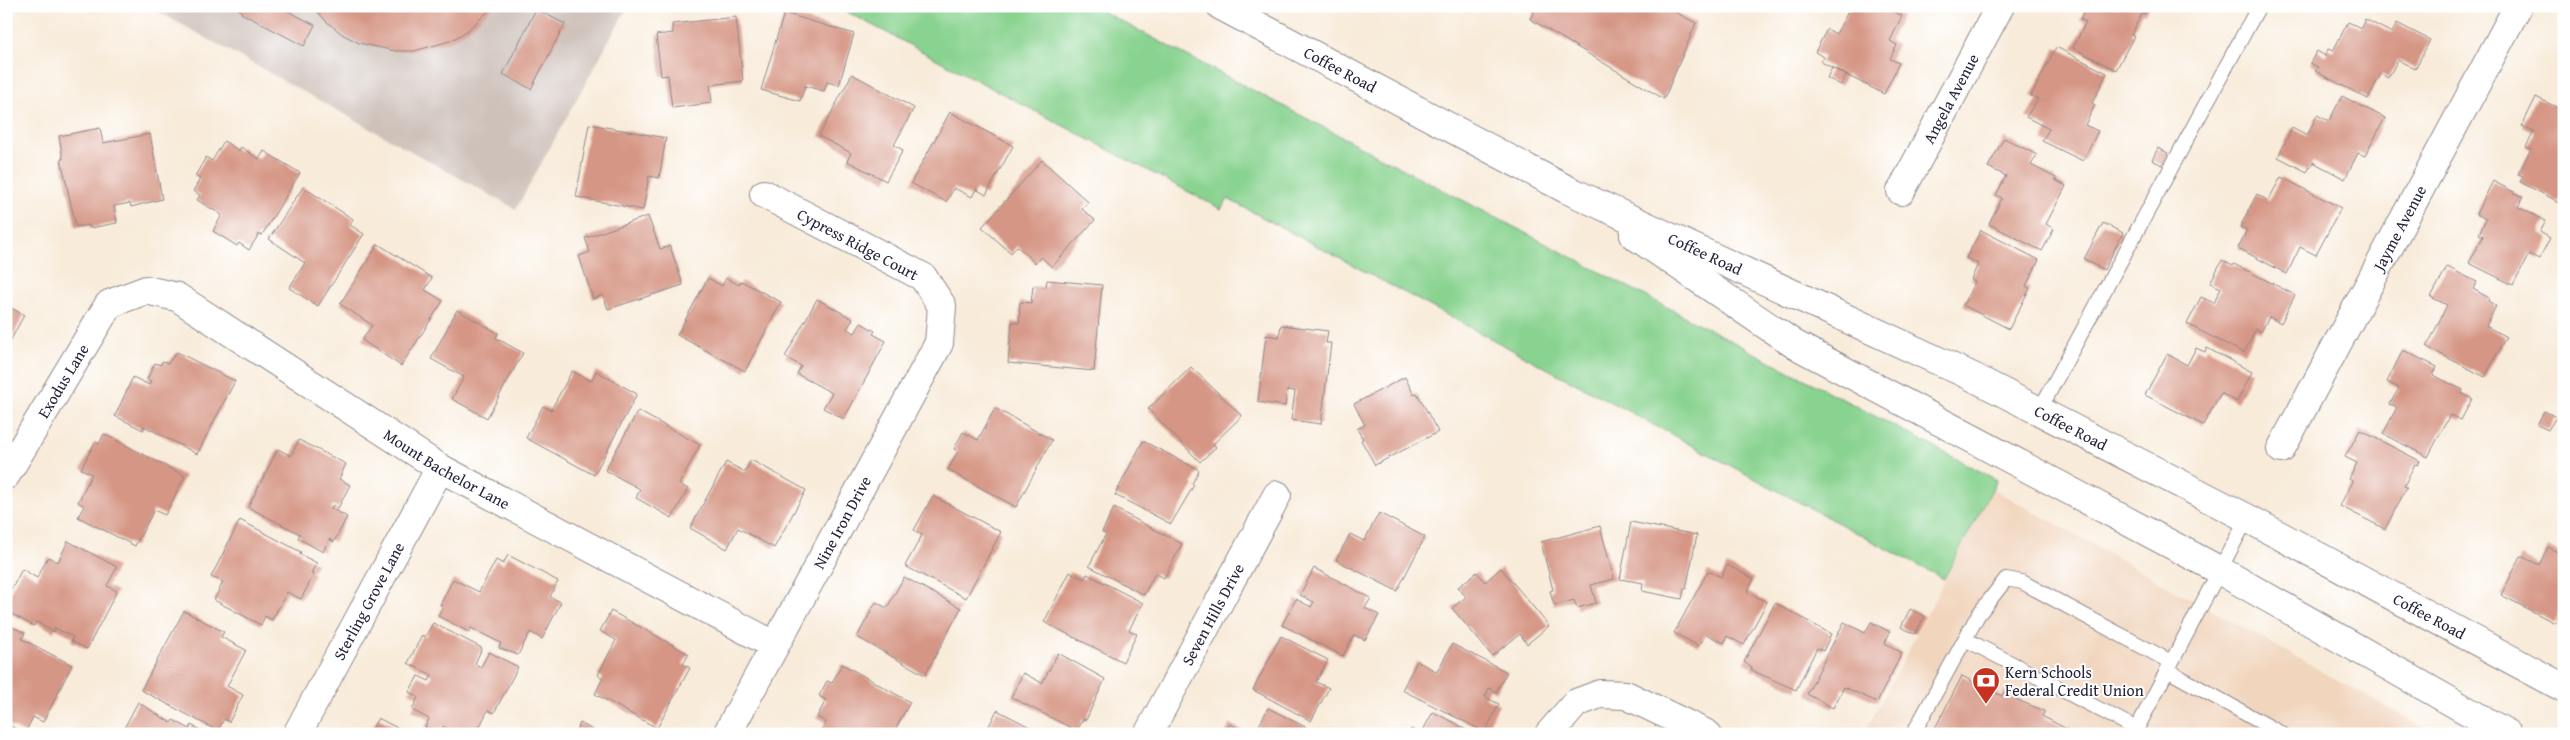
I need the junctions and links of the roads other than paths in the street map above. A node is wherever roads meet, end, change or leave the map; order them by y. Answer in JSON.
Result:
{"nodes":[{"id":1,"x":1221,"y":6,"type":"edge"},
{"id":2,"x":2000,"y":6,"type":"edge"},
{"id":3,"x":2259,"y":6,"type":"edge"},
{"id":4,"x":2518,"y":6,"type":"edge"},
{"id":5,"x":1566,"y":189,"type":"junction"},
{"id":6,"x":1901,"y":191,"type":"dead end"},
{"id":7,"x":764,"y":194,"type":"dead end"},
{"id":8,"x":128,"y":297,"type":"joint"},
{"id":9,"x":942,"y":306,"type":"joint"},
{"id":10,"x":2040,"y":411,"type":"junction"},
{"id":11,"x":2281,"y":449,"type":"dead end"},
{"id":12,"x":440,"y":468,"type":"junction"},
{"id":13,"x":6,"y":476,"type":"edge"},
{"id":14,"x":1277,"y":495,"type":"dead end"},
{"id":15,"x":2247,"y":518,"type":"junction"},
{"id":16,"x":2219,"y":570,"type":"junction"},
{"id":17,"x":1965,"y":639,"type":"junction"},
{"id":18,"x":774,"y":645,"type":"junction"},
{"id":19,"x":2169,"y":666,"type":"junction"},
{"id":20,"x":2564,"y":688,"type":"edge"},
{"id":21,"x":2136,"y":732,"type":"edge"},
{"id":22,"x":297,"y":734,"type":"edge"},
{"id":23,"x":727,"y":734,"type":"edge"},
{"id":24,"x":1148,"y":734,"type":"edge"},
{"id":25,"x":1549,"y":734,"type":"edge"},
{"id":26,"x":1707,"y":734,"type":"edge"},
{"id":27,"x":1913,"y":734,"type":"edge"},
{"id":28,"x":2282,"y":734,"type":"edge"},
{"id":29,"x":2508,"y":734,"type":"edge"}],
"edges":[{"from":1,"to":5,"type":"street","name":"Coffee Road"},
{"from":2,"to":6,"type":"street","name":"Angela Avenue"},
{"from":3,"to":10,"type":"lane"},
{"from":4,"to":11,"type":"street","name":"Jayme Avenue"},
{"from":5,"to":10,"type":"street","name":"Coffee Road"},
{"from":5,"to":16,"type":"street","name":"Coffee Road"},
{"from":7,"to":9,"type":"street","name":"Cypress Ridge Court"},
{"from":8,"to":12,"type":"street","name":"Mount Bachelor Lane"},
{"from":8,"to":13,"type":"street","name":"Exodus Lane"},
{"from":9,"to":18,"type":"street","name":"Nine Iron Drive"},
{"from":10,"to":15,"type":"street","name":"Coffee Road"},
{"from":12,"to":18,"type":"street","name":"Mount Bachelor Lane"},
{"from":12,"to":22,"type":"street","name":"Sterling Grove Lane"},
{"from":14,"to":24,"type":"street","name":"Seven Hills Drive"},
{"from":15,"to":16,"type":"lane"},
{"from":15,"to":20,"type":"street","name":"Coffee Road"},
{"from":16,"to":19,"type":"lane"},
{"from":16,"to":29,"type":"street","name":"Coffee Road"},
{"from":17,"to":19,"type":"lane"},
{"from":17,"to":21,"type":"lane"},
{"from":17,"to":27,"type":"lane"},
{"from":18,"to":23,"type":"street","name":"Nine Iron Drive"},
{"from":19,"to":21,"type":"lane"},
{"from":19,"to":28,"type":"lane"},
{"from":25,"to":26,"type":"street"}]}
